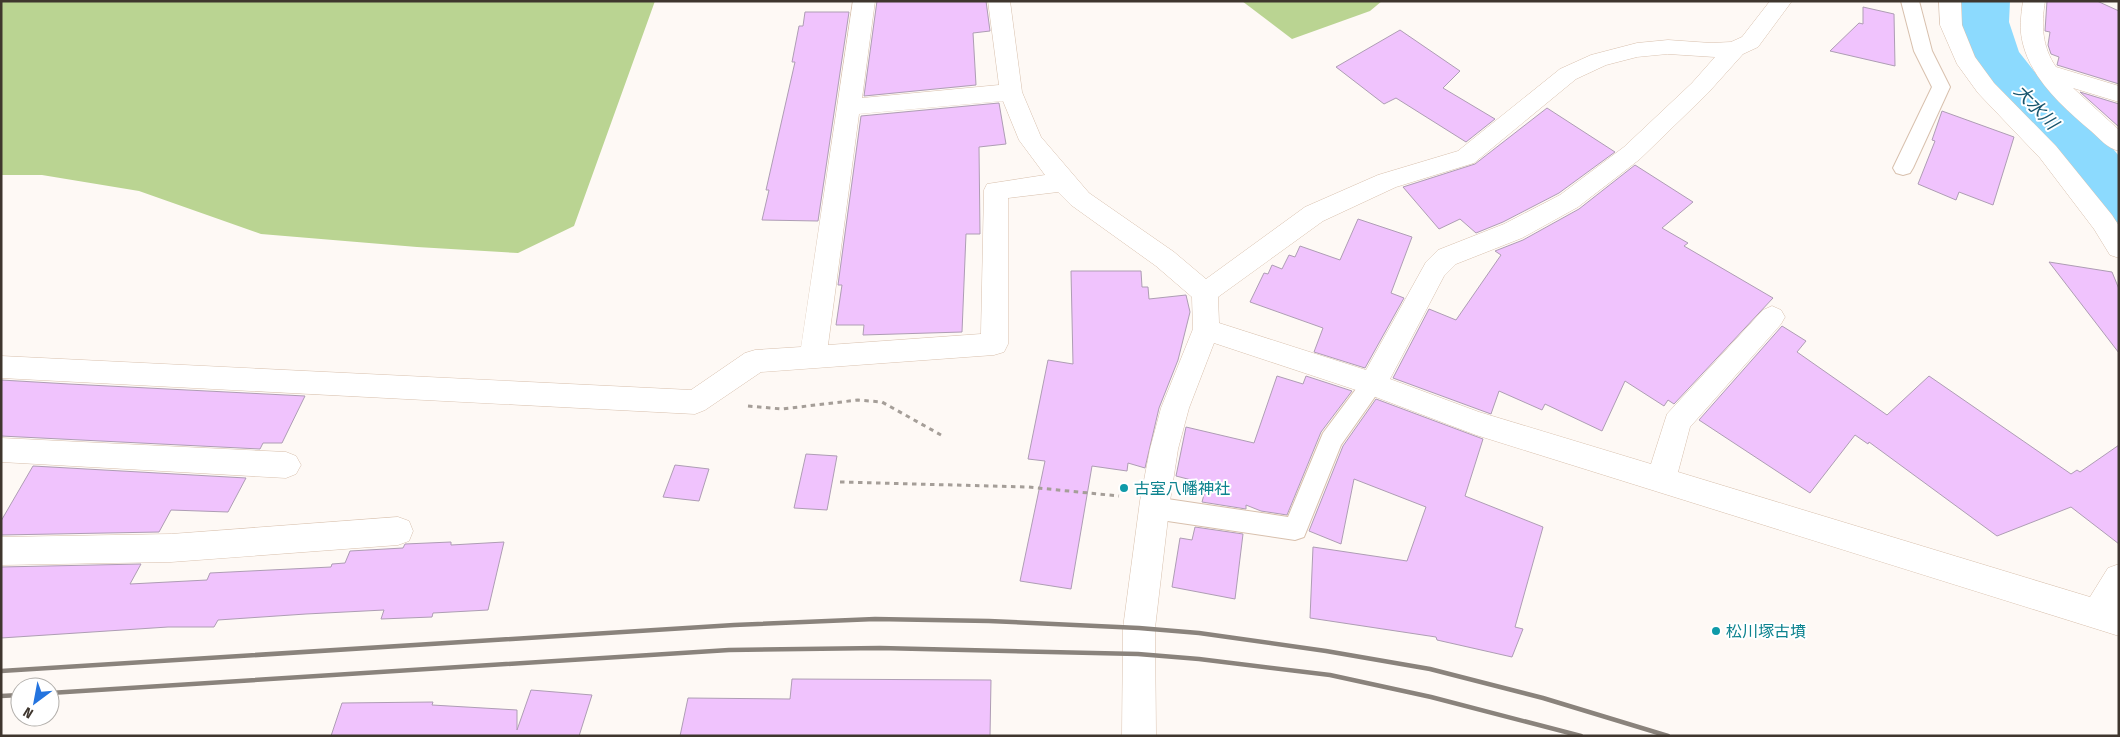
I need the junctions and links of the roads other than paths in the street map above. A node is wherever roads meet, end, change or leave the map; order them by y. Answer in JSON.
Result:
{"nodes":[{"id":1,"x":864,"y":1,"type":"edge"},
{"id":2,"x":999,"y":1,"type":"edge"},
{"id":3,"x":1781,"y":1,"type":"edge"},
{"id":4,"x":1910,"y":1,"type":"edge"},
{"id":5,"x":1950,"y":1,"type":"edge"},
{"id":6,"x":2034,"y":1,"type":"edge"},
{"id":7,"x":1735,"y":49,"type":"junction"},
{"id":8,"x":2047,"y":72,"type":"junction"},
{"id":9,"x":1011,"y":92,"type":"junction"},
{"id":10,"x":2119,"y":94,"type":"edge"},
{"id":11,"x":849,"y":107,"type":"junction"},
{"id":12,"x":2119,"y":143,"type":"edge"},
{"id":13,"x":1903,"y":168,"type":"dead end"},
{"id":14,"x":1064,"y":182,"type":"junction"},
{"id":15,"x":2119,"y":248,"type":"edge"},
{"id":16,"x":1206,"y":294,"type":"junction"},
{"id":17,"x":1772,"y":317,"type":"dead end"},
{"id":18,"x":1206,"y":329,"type":"junction"},
{"id":19,"x":813,"y":357,"type":"junction"},
{"id":20,"x":1,"y":367,"type":"edge"},
{"id":21,"x":1373,"y":384,"type":"junction"},
{"id":22,"x":1,"y":450,"type":"edge"},
{"id":23,"x":286,"y":465,"type":"dead end"},
{"id":24,"x":1661,"y":480,"type":"junction"},
{"id":25,"x":1154,"y":508,"type":"junction"},
{"id":26,"x":398,"y":531,"type":"dead end"},
{"id":27,"x":1,"y":551,"type":"edge"},
{"id":28,"x":2119,"y":578,"type":"edge"},
{"id":29,"x":2111,"y":618,"type":"edge"},
{"id":30,"x":1138,"y":736,"type":"edge"}],
"edges":[{"from":1,"to":11,"type":"street"},
{"from":2,"to":9,"type":"street"},
{"from":3,"to":7,"type":"street"},
{"from":4,"to":13,"type":"lane"},
{"from":5,"to":15,"type":"street"},
{"from":6,"to":8,"type":"street"},
{"from":7,"to":16,"type":"street"},
{"from":7,"to":21,"type":"street"},
{"from":8,"to":10,"type":"street"},
{"from":8,"to":12,"type":"street"},
{"from":9,"to":11,"type":"street"},
{"from":9,"to":14,"type":"street"},
{"from":11,"to":19,"type":"street"},
{"from":14,"to":16,"type":"street"},
{"from":14,"to":19,"type":"street"},
{"from":16,"to":18,"type":"street"},
{"from":17,"to":24,"type":"street"},
{"from":18,"to":21,"type":"street"},
{"from":18,"to":25,"type":"street"},
{"from":19,"to":20,"type":"street"},
{"from":21,"to":24,"type":"street"},
{"from":21,"to":25,"type":"lane"},
{"from":22,"to":23,"type":"street"},
{"from":24,"to":29,"type":"street"},
{"from":25,"to":30,"type":"street"},
{"from":26,"to":27,"type":"street"},
{"from":28,"to":29,"type":"street"}]}
